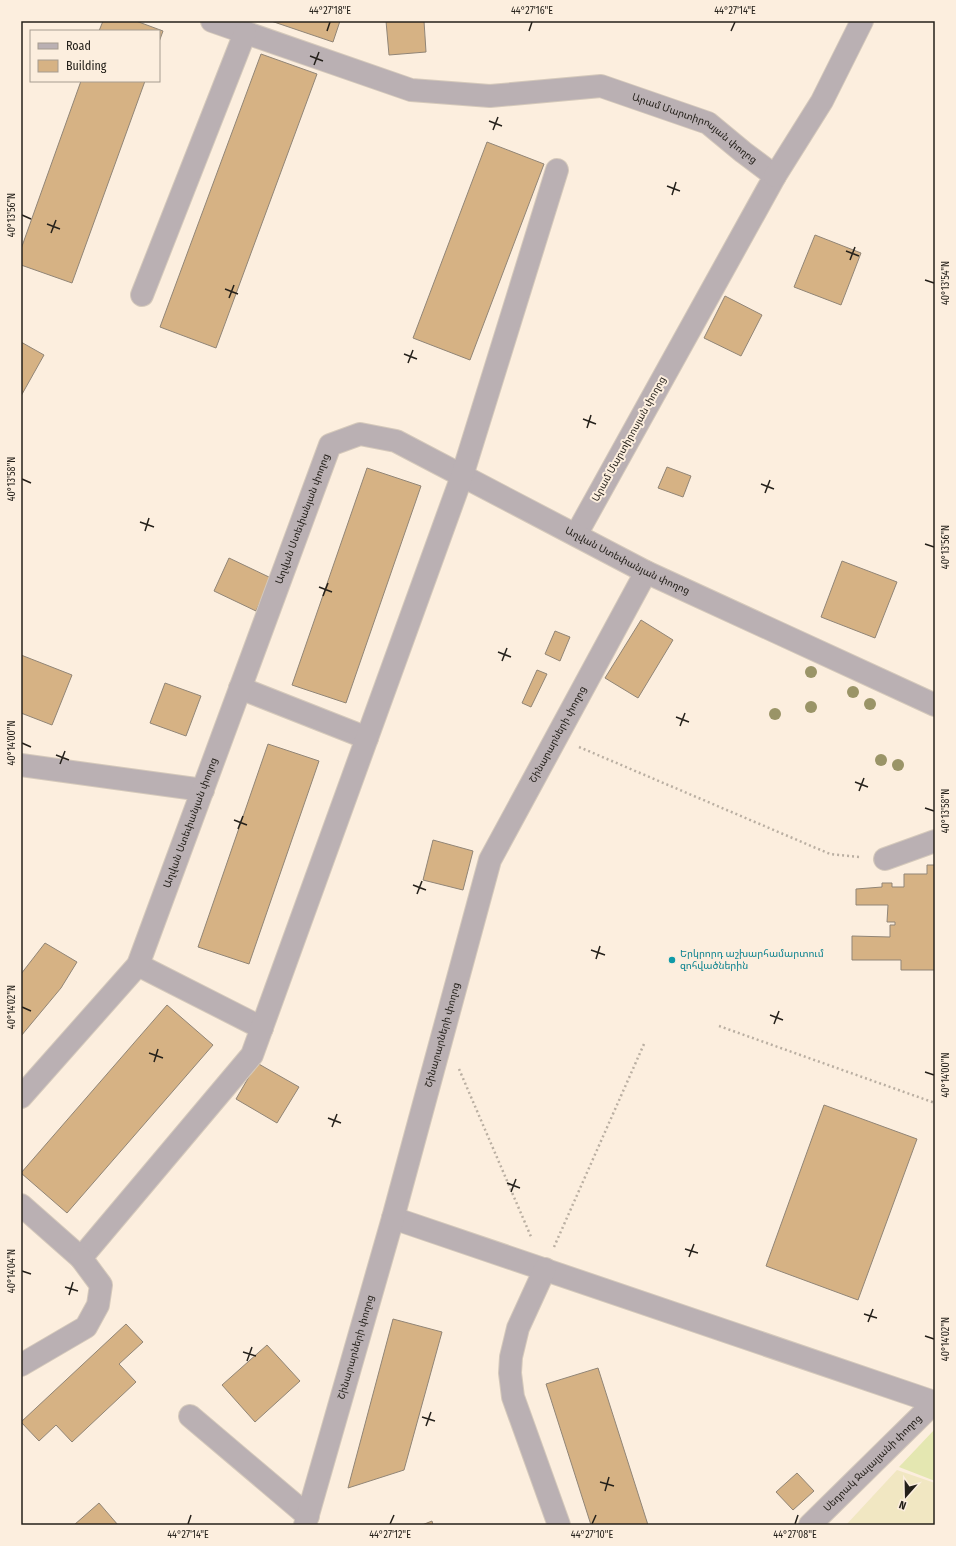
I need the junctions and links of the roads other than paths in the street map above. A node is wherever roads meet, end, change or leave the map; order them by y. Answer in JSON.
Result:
{"nodes":[{"id":1,"x":212,"y":21,"type":"edge"},
{"id":2,"x":862,"y":21,"type":"edge"},
{"id":3,"x":245,"y":33,"type":"junction"},
{"id":4,"x":557,"y":170,"type":"dead end"},
{"id":5,"x":775,"y":176,"type":"junction"},
{"id":6,"x":142,"y":295,"type":"dead end"},
{"id":7,"x":462,"y":476,"type":"junction"},
{"id":8,"x":576,"y":535,"type":"junction"},
{"id":9,"x":646,"y":572,"type":"junction"},
{"id":10,"x":240,"y":688,"type":"junction"},
{"id":11,"x":935,"y":705,"type":"edge"},
{"id":12,"x":367,"y":738,"type":"junction"},
{"id":13,"x":21,"y":765,"type":"edge"},
{"id":14,"x":202,"y":790,"type":"junction"},
{"id":15,"x":935,"y":841,"type":"edge"},
{"id":16,"x":885,"y":859,"type":"road end"},
{"id":17,"x":138,"y":965,"type":"junction"},
{"id":18,"x":262,"y":1028,"type":"junction"},
{"id":19,"x":21,"y":1097,"type":"edge"},
{"id":20,"x":21,"y":1205,"type":"edge"},
{"id":21,"x":393,"y":1218,"type":"junction"},
{"id":22,"x":82,"y":1258,"type":"junction"},
{"id":23,"x":545,"y":1269,"type":"junction"},
{"id":24,"x":21,"y":1365,"type":"edge"},
{"id":25,"x":935,"y":1402,"type":"edge"},
{"id":26,"x":190,"y":1416,"type":"dead end"},
{"id":27,"x":307,"y":1521,"type":"edge"},
{"id":28,"x":559,"y":1525,"type":"edge"},
{"id":29,"x":810,"y":1525,"type":"edge"}],
"edges":[{"from":1,"to":3,"type":"street","name":"Արամ Մարտիրոսյան փողոց"},
{"from":2,"to":5,"type":"street"},
{"from":3,"to":5,"type":"street","name":"Արամ Մարտիրոսյան փողոց"},
{"from":3,"to":6,"type":"street"},
{"from":4,"to":7,"type":"street"},
{"from":5,"to":8,"type":"street","name":"Արամ Մարտիրոսյան փողոց"},
{"from":7,"to":8,"type":"street","name":"Աղվան Ստեփանյան փողոց"},
{"from":7,"to":10,"type":"street","name":"Աղվան Ստեփանյան փողոց"},
{"from":7,"to":12,"type":"street"},
{"from":8,"to":9,"type":"street","name":"Աղվան Ստեփանյան փողոց"},
{"from":9,"to":11,"type":"street","name":"Աղվան Ստեփանյան փողոց"},
{"from":9,"to":21,"type":"street","name":"Շինարարների փողոց"},
{"from":10,"to":12,"type":"street"},
{"from":10,"to":14,"type":"street","name":"Աղվան Ստեփանյան փողոց"},
{"from":12,"to":18,"type":"street"},
{"from":13,"to":14,"type":"street"},
{"from":14,"to":17,"type":"street","name":"Աղվան Ստեփանյան փողոց"},
{"from":15,"to":16,"type":"street"},
{"from":17,"to":18,"type":"street"},
{"from":17,"to":19,"type":"street","name":"Աղվան Ստեփանյան փողոց"},
{"from":18,"to":22,"type":"street"},
{"from":20,"to":22,"type":"street"},
{"from":21,"to":23,"type":"street"},
{"from":21,"to":27,"type":"street","name":"Շինարարների փողոց"},
{"from":22,"to":24,"type":"street"},
{"from":23,"to":25,"type":"street"},
{"from":23,"to":28,"type":"street"},
{"from":25,"to":29,"type":"street","name":"Սեդրակ Ջալալյանի փողոց"},
{"from":26,"to":27,"type":"street"}]}
